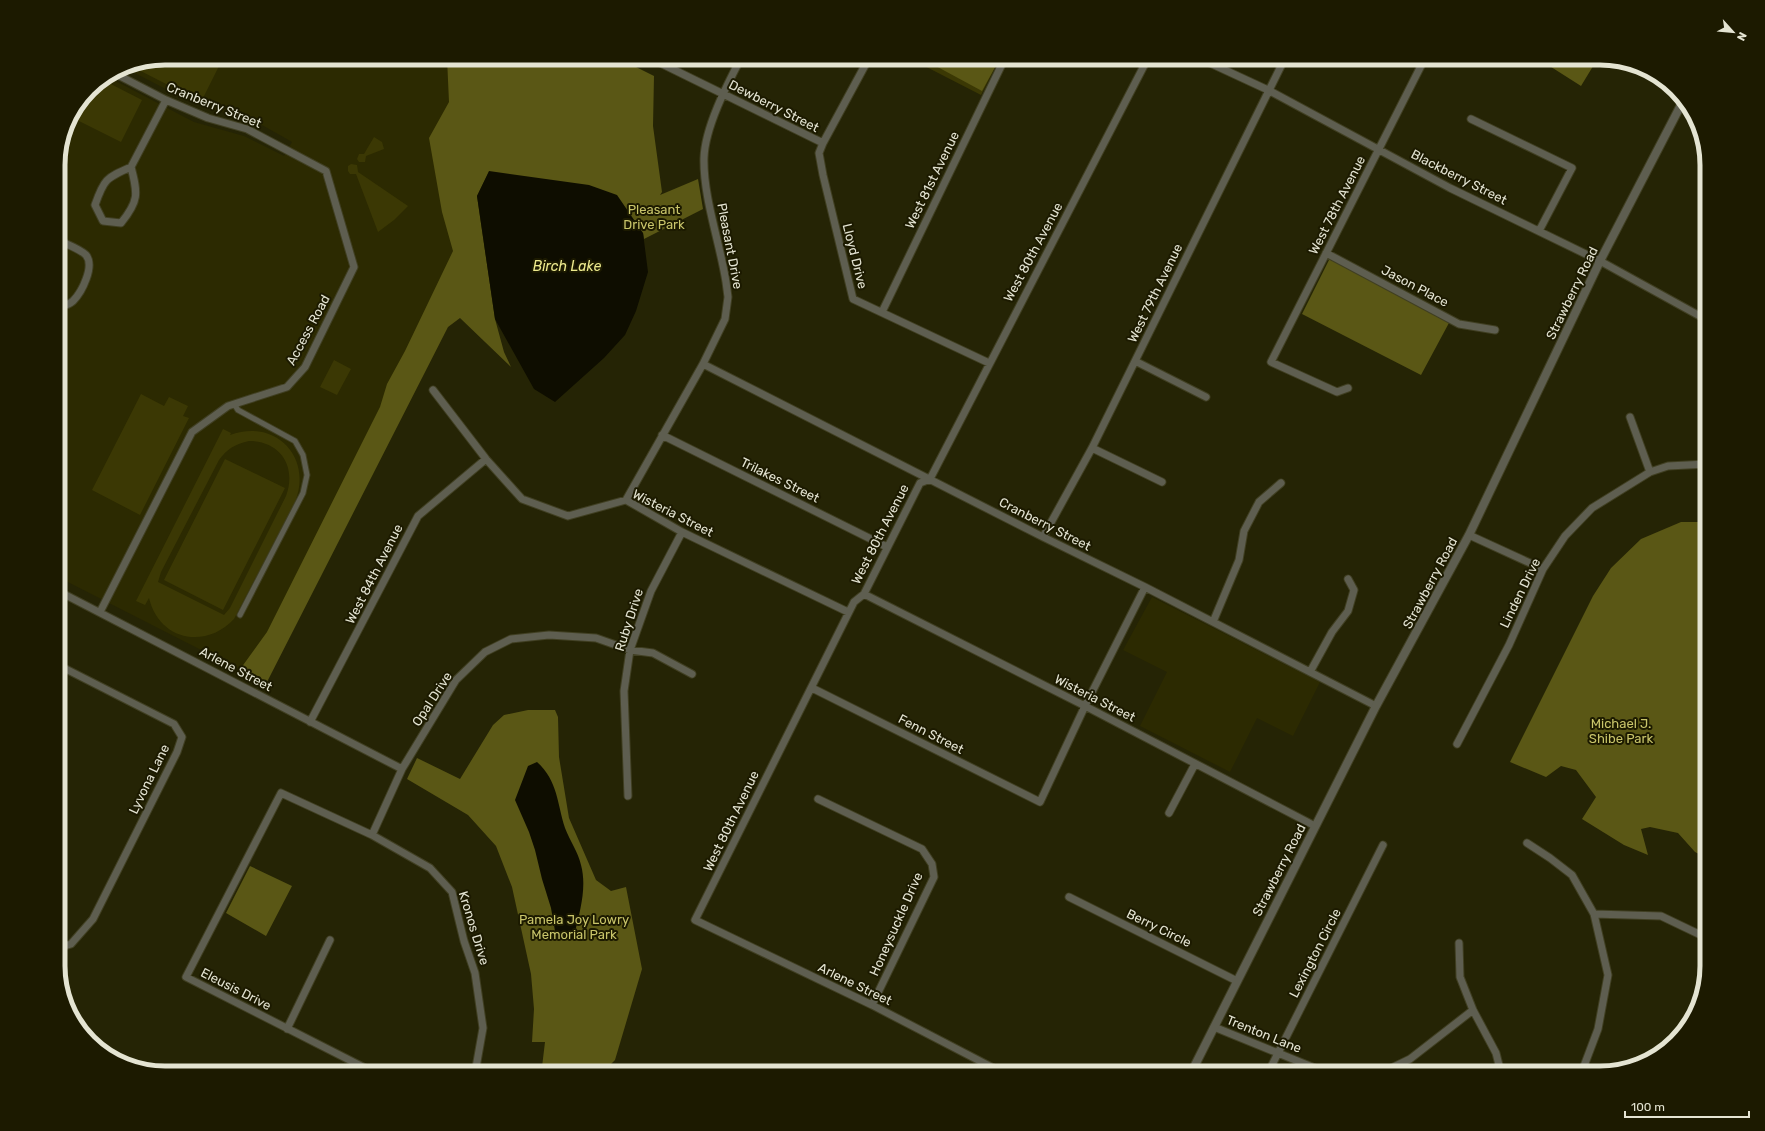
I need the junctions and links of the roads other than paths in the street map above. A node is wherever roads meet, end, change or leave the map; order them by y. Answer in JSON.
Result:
{"nodes":[{"id":1,"x":665,"y":65,"type":"edge"},
{"id":2,"x":737,"y":65,"type":"edge"},
{"id":3,"x":865,"y":65,"type":"edge"},
{"id":4,"x":1002,"y":65,"type":"edge"},
{"id":5,"x":1144,"y":65,"type":"edge"},
{"id":6,"x":1213,"y":65,"type":"edge"},
{"id":7,"x":1281,"y":65,"type":"edge"},
{"id":8,"x":1421,"y":65,"type":"edge"},
{"id":9,"x":120,"y":76,"type":"edge"},
{"id":10,"x":1268,"y":90,"type":"junction"},
{"id":11,"x":723,"y":93,"type":"junction"},
{"id":12,"x":166,"y":100,"type":"junction"},
{"id":13,"x":1681,"y":106,"type":"edge"},
{"id":14,"x":1471,"y":119,"type":"dead end"},
{"id":15,"x":822,"y":144,"type":"junction"},
{"id":16,"x":1378,"y":149,"type":"junction"},
{"id":17,"x":131,"y":167,"type":"junction"},
{"id":18,"x":326,"y":170,"type":"joint"},
{"id":19,"x":1539,"y":231,"type":"junction"},
{"id":20,"x":65,"y":244,"type":"edge"},
{"id":21,"x":1326,"y":253,"type":"junction"},
{"id":22,"x":1600,"y":261,"type":"junction"},
{"id":23,"x":65,"y":304,"type":"edge"},
{"id":24,"x":882,"y":312,"type":"junction"},
{"id":25,"x":1700,"y":316,"type":"edge"},
{"id":26,"x":1495,"y":330,"type":"dead end"},
{"id":27,"x":1135,"y":361,"type":"junction"},
{"id":28,"x":989,"y":363,"type":"junction"},
{"id":29,"x":703,"y":364,"type":"junction"},
{"id":30,"x":1348,"y":388,"type":"dead end"},
{"id":31,"x":433,"y":390,"type":"dead end"},
{"id":32,"x":1206,"y":397,"type":"dead end"},
{"id":33,"x":234,"y":404,"type":"junction"},
{"id":34,"x":1630,"y":416,"type":"dead end"},
{"id":35,"x":662,"y":435,"type":"junction"},
{"id":36,"x":1092,"y":448,"type":"junction"},
{"id":37,"x":486,"y":459,"type":"junction"},
{"id":38,"x":1700,"y":464,"type":"edge"},
{"id":39,"x":1650,"y":472,"type":"junction"},
{"id":40,"x":930,"y":479,"type":"junction"},
{"id":41,"x":1162,"y":482,"type":"dead end"},
{"id":42,"x":1281,"y":483,"type":"dead end"},
{"id":43,"x":626,"y":500,"type":"junction"},
{"id":44,"x":682,"y":532,"type":"junction"},
{"id":45,"x":1469,"y":535,"type":"junction"},
{"id":46,"x":1043,"y":537,"type":"junction"},
{"id":47,"x":887,"y":547,"type":"junction"},
{"id":48,"x":1543,"y":569,"type":"junction"},
{"id":49,"x":1348,"y":579,"type":"dead end"},
{"id":50,"x":1145,"y":587,"type":"junction"},
{"id":51,"x":864,"y":594,"type":"junction"},
{"id":52,"x":65,"y":595,"type":"edge"},
{"id":53,"x":100,"y":612,"type":"junction"},
{"id":54,"x":848,"y":612,"type":"junction"},
{"id":55,"x":240,"y":615,"type":"dead end"},
{"id":56,"x":1213,"y":622,"type":"junction"},
{"id":57,"x":630,"y":650,"type":"junction"},
{"id":58,"x":65,"y":669,"type":"edge"},
{"id":59,"x":1310,"y":672,"type":"junction"},
{"id":60,"x":692,"y":674,"type":"dead end"},
{"id":61,"x":812,"y":688,"type":"junction"},
{"id":62,"x":1085,"y":706,"type":"junction"},
{"id":63,"x":1376,"y":706,"type":"junction"},
{"id":64,"x":310,"y":722,"type":"junction"},
{"id":65,"x":1457,"y":744,"type":"dead end"},
{"id":66,"x":1195,"y":764,"type":"junction"},
{"id":67,"x":402,"y":769,"type":"junction"},
{"id":68,"x":280,"y":793,"type":"joint"},
{"id":69,"x":628,"y":796,"type":"dead end"},
{"id":70,"x":818,"y":799,"type":"dead end"},
{"id":71,"x":1169,"y":813,"type":"dead end"},
{"id":72,"x":1315,"y":826,"type":"junction"},
{"id":73,"x":372,"y":835,"type":"junction"},
{"id":74,"x":1527,"y":843,"type":"dead end"},
{"id":75,"x":1383,"y":845,"type":"dead end"},
{"id":76,"x":1069,"y":897,"type":"dead end"},
{"id":77,"x":1594,"y":914,"type":"junction"},
{"id":78,"x":695,"y":920,"type":"joint"},
{"id":79,"x":1700,"y":935,"type":"edge"},
{"id":80,"x":330,"y":940,"type":"dead end"},
{"id":81,"x":1459,"y":943,"type":"dead end"},
{"id":82,"x":65,"y":946,"type":"edge"},
{"id":83,"x":1238,"y":981,"type":"junction"},
{"id":84,"x":872,"y":1005,"type":"junction"},
{"id":85,"x":1473,"y":1010,"type":"junction"},
{"id":86,"x":1214,"y":1027,"type":"junction"},
{"id":87,"x":287,"y":1029,"type":"junction"},
{"id":88,"x":1279,"y":1052,"type":"junction"},
{"id":89,"x":361,"y":1066,"type":"edge"},
{"id":90,"x":476,"y":1066,"type":"edge"},
{"id":91,"x":990,"y":1066,"type":"edge"},
{"id":92,"x":1194,"y":1066,"type":"edge"},
{"id":93,"x":1272,"y":1066,"type":"edge"},
{"id":94,"x":1311,"y":1066,"type":"edge"},
{"id":95,"x":1396,"y":1066,"type":"edge"},
{"id":96,"x":1499,"y":1066,"type":"edge"},
{"id":97,"x":1584,"y":1066,"type":"edge"}],
"edges":[{"from":1,"to":11,"type":"street","name":"Dewberry Street"},
{"from":2,"to":11,"type":"street","name":"Pleasant Drive"},
{"from":3,"to":15,"type":"street"},
{"from":4,"to":24,"type":"street","name":"West 81st Avenue"},
{"from":5,"to":28,"type":"street","name":"West 80th Avenue"},
{"from":6,"to":10,"type":"street","name":"Blackberry Street"},
{"from":7,"to":10,"type":"street","name":"West 79th Avenue"},
{"from":8,"to":16,"type":"street","name":"West 78th Avenue"},
{"from":9,"to":12,"type":"street","name":"Cranberry Street"},
{"from":10,"to":16,"type":"street","name":"Blackberry Street"},
{"from":10,"to":27,"type":"street","name":"West 79th Avenue"},
{"from":11,"to":15,"type":"street","name":"Dewberry Street"},
{"from":11,"to":29,"type":"street","name":"Pleasant Drive"},
{"from":12,"to":17,"type":"street"},
{"from":12,"to":18,"type":"street","name":"Cranberry Street"},
{"from":13,"to":22,"type":"street","name":"Strawberry Road"},
{"from":14,"to":19,"type":"street"},
{"from":15,"to":24,"type":"street","name":"Lloyd Drive"},
{"from":16,"to":19,"type":"street","name":"Blackberry Street"},
{"from":16,"to":21,"type":"street","name":"West 78th Avenue"},
{"from":17,"to":17,"type":"street"},
{"from":18,"to":33,"type":"street","name":"Access Road"},
{"from":19,"to":22,"type":"street","name":"Blackberry Street"},
{"from":20,"to":23,"type":"street"},
{"from":21,"to":26,"type":"street","name":"Jason Place"},
{"from":21,"to":30,"type":"street","name":"West 78th Avenue"},
{"from":22,"to":25,"type":"street","name":"Blackberry Street"},
{"from":22,"to":45,"type":"street","name":"Strawberry Road"},
{"from":24,"to":28,"type":"street","name":"Lloyd Drive"},
{"from":27,"to":32,"type":"street"},
{"from":27,"to":36,"type":"street","name":"West 79th Avenue"},
{"from":28,"to":40,"type":"street","name":"West 80th Avenue"},
{"from":29,"to":35,"type":"street","name":"Pleasant Drive"},
{"from":29,"to":40,"type":"street","name":"Cranberry Street"},
{"from":31,"to":37,"type":"street","name":"Wisteria Street"},
{"from":33,"to":53,"type":"street","name":"Access Road"},
{"from":33,"to":55,"type":"street"},
{"from":34,"to":39,"type":"street"},
{"from":35,"to":43,"type":"street","name":"Pleasant Drive"},
{"from":35,"to":47,"type":"street","name":"Trilakes Street"},
{"from":36,"to":41,"type":"street"},
{"from":36,"to":46,"type":"street","name":"West 79th Avenue"},
{"from":37,"to":43,"type":"street","name":"Wisteria Street"},
{"from":37,"to":64,"type":"street","name":"West 84th Avenue"},
{"from":38,"to":39,"type":"street","name":"Linden Drive"},
{"from":39,"to":48,"type":"street","name":"Linden Drive"},
{"from":40,"to":46,"type":"street","name":"Cranberry Street"},
{"from":40,"to":47,"type":"street","name":"West 80th Avenue"},
{"from":42,"to":56,"type":"street"},
{"from":43,"to":44,"type":"street","name":"Wisteria Street"},
{"from":44,"to":54,"type":"street","name":"Wisteria Street"},
{"from":44,"to":57,"type":"street","name":"Ruby Drive"},
{"from":45,"to":48,"type":"street"},
{"from":45,"to":63,"type":"street","name":"Strawberry Road"},
{"from":46,"to":50,"type":"street","name":"Cranberry Street"},
{"from":47,"to":51,"type":"street","name":"West 80th Avenue"},
{"from":48,"to":65,"type":"street","name":"Linden Drive"},
{"from":49,"to":59,"type":"street"},
{"from":50,"to":56,"type":"street","name":"Cranberry Street"},
{"from":50,"to":62,"type":"street"},
{"from":51,"to":54,"type":"street","name":"West 80th Avenue"},
{"from":51,"to":62,"type":"street","name":"Wisteria Street"},
{"from":52,"to":53,"type":"street","name":"Arlene Street"},
{"from":53,"to":64,"type":"street","name":"Arlene Street"},
{"from":54,"to":61,"type":"street","name":"West 80th Avenue"},
{"from":56,"to":59,"type":"street","name":"Cranberry Street"},
{"from":57,"to":60,"type":"street","name":"Opal Drive"},
{"from":57,"to":67,"type":"street","name":"Opal Drive"},
{"from":57,"to":69,"type":"street","name":"Ruby Drive"},
{"from":58,"to":82,"type":"street","name":"Lyvona Lane"},
{"from":59,"to":63,"type":"street","name":"Cranberry Street"},
{"from":61,"to":62,"type":"street","name":"Fenn Street"},
{"from":61,"to":78,"type":"street","name":"West 80th Avenue"},
{"from":62,"to":66,"type":"street","name":"Wisteria Street"},
{"from":63,"to":72,"type":"street","name":"Strawberry Road"},
{"from":64,"to":67,"type":"street","name":"Arlene Street"},
{"from":66,"to":71,"type":"street"},
{"from":66,"to":72,"type":"street","name":"Wisteria Street"},
{"from":67,"to":73,"type":"street","name":"Opal Drive"},
{"from":68,"to":73,"type":"street","name":"Kronos Drive"},
{"from":68,"to":87,"type":"street","name":"Eleusis Drive"},
{"from":70,"to":84,"type":"street","name":"Honeysuckle Drive"},
{"from":72,"to":83,"type":"street","name":"Strawberry Road"},
{"from":73,"to":90,"type":"street","name":"Kronos Drive"},
{"from":74,"to":77,"type":"street"},
{"from":75,"to":88,"type":"street","name":"Lexington Circle"},
{"from":76,"to":83,"type":"street","name":"Berry Circle"},
{"from":77,"to":79,"type":"street"},
{"from":77,"to":97,"type":"street"},
{"from":78,"to":84,"type":"street","name":"Arlene Street"},
{"from":80,"to":87,"type":"street"},
{"from":81,"to":85,"type":"street"},
{"from":83,"to":86,"type":"street","name":"Strawberry Road"},
{"from":84,"to":91,"type":"street","name":"Arlene Street"},
{"from":85,"to":95,"type":"street"},
{"from":85,"to":96,"type":"street"},
{"from":86,"to":88,"type":"street","name":"Trenton Lane"},
{"from":86,"to":92,"type":"street","name":"Strawberry Road"},
{"from":87,"to":89,"type":"street","name":"Eleusis Drive"},
{"from":88,"to":93,"type":"street","name":"Lexington Circle"},
{"from":88,"to":94,"type":"street","name":"Trenton Lane"}]}
